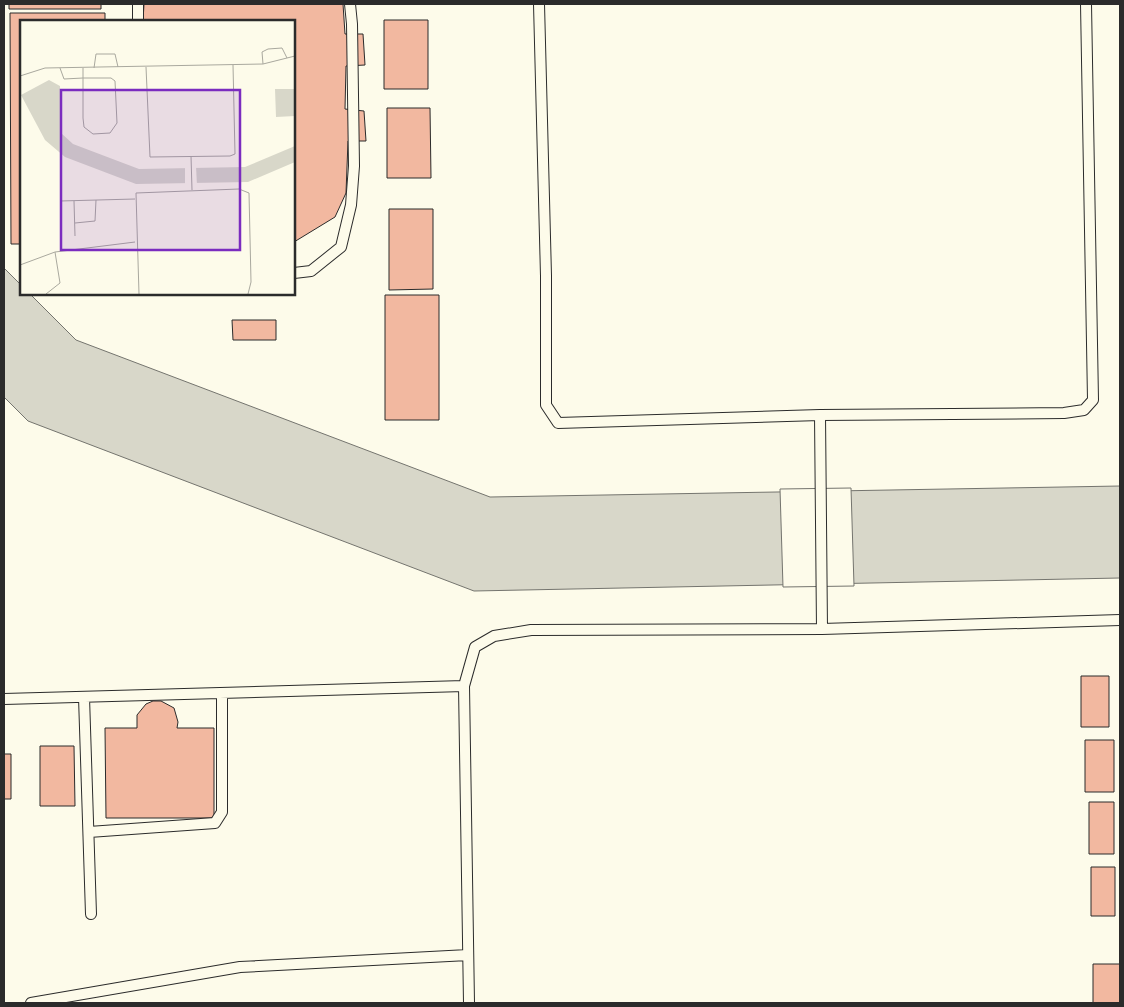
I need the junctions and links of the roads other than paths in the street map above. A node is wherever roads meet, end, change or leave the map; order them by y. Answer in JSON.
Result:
{"nodes":[{"id":1,"x":138,"y":4,"type":"edge"},
{"id":2,"x":350,"y":4,"type":"edge"},
{"id":3,"x":539,"y":4,"type":"edge"},
{"id":4,"x":1086,"y":4,"type":"edge"},
{"id":5,"x":138,"y":20,"type":"edge"},
{"id":6,"x":295,"y":273,"type":"edge"},
{"id":7,"x":820,"y":415,"type":"junction"},
{"id":8,"x":1120,"y":620,"type":"edge"},
{"id":9,"x":822,"y":628,"type":"junction"},
{"id":10,"x":464,"y":686,"type":"junction"},
{"id":11,"x":222,"y":692,"type":"junction"},
{"id":12,"x":84,"y":697,"type":"junction"},
{"id":13,"x":4,"y":699,"type":"edge"},
{"id":14,"x":89,"y":832,"type":"junction"},
{"id":15,"x":91,"y":914,"type":"dead end"},
{"id":16,"x":468,"y":955,"type":"junction"},
{"id":17,"x":31,"y":1003,"type":"edge"},
{"id":18,"x":469,"y":1003,"type":"edge"}],
"edges":[{"from":1,"to":5,"type":"lane"},
{"from":2,"to":6,"type":"lane"},
{"from":3,"to":7,"type":"lane"},
{"from":4,"to":7,"type":"lane"},
{"from":7,"to":9,"type":"lane"},
{"from":8,"to":9,"type":"lane"},
{"from":9,"to":10,"type":"lane"},
{"from":10,"to":11,"type":"lane"},
{"from":10,"to":16,"type":"lane"},
{"from":11,"to":12,"type":"lane"},
{"from":11,"to":14,"type":"lane"},
{"from":12,"to":13,"type":"lane"},
{"from":12,"to":14,"type":"lane"},
{"from":14,"to":15,"type":"lane"},
{"from":16,"to":17,"type":"lane"},
{"from":16,"to":18,"type":"lane"}]}
